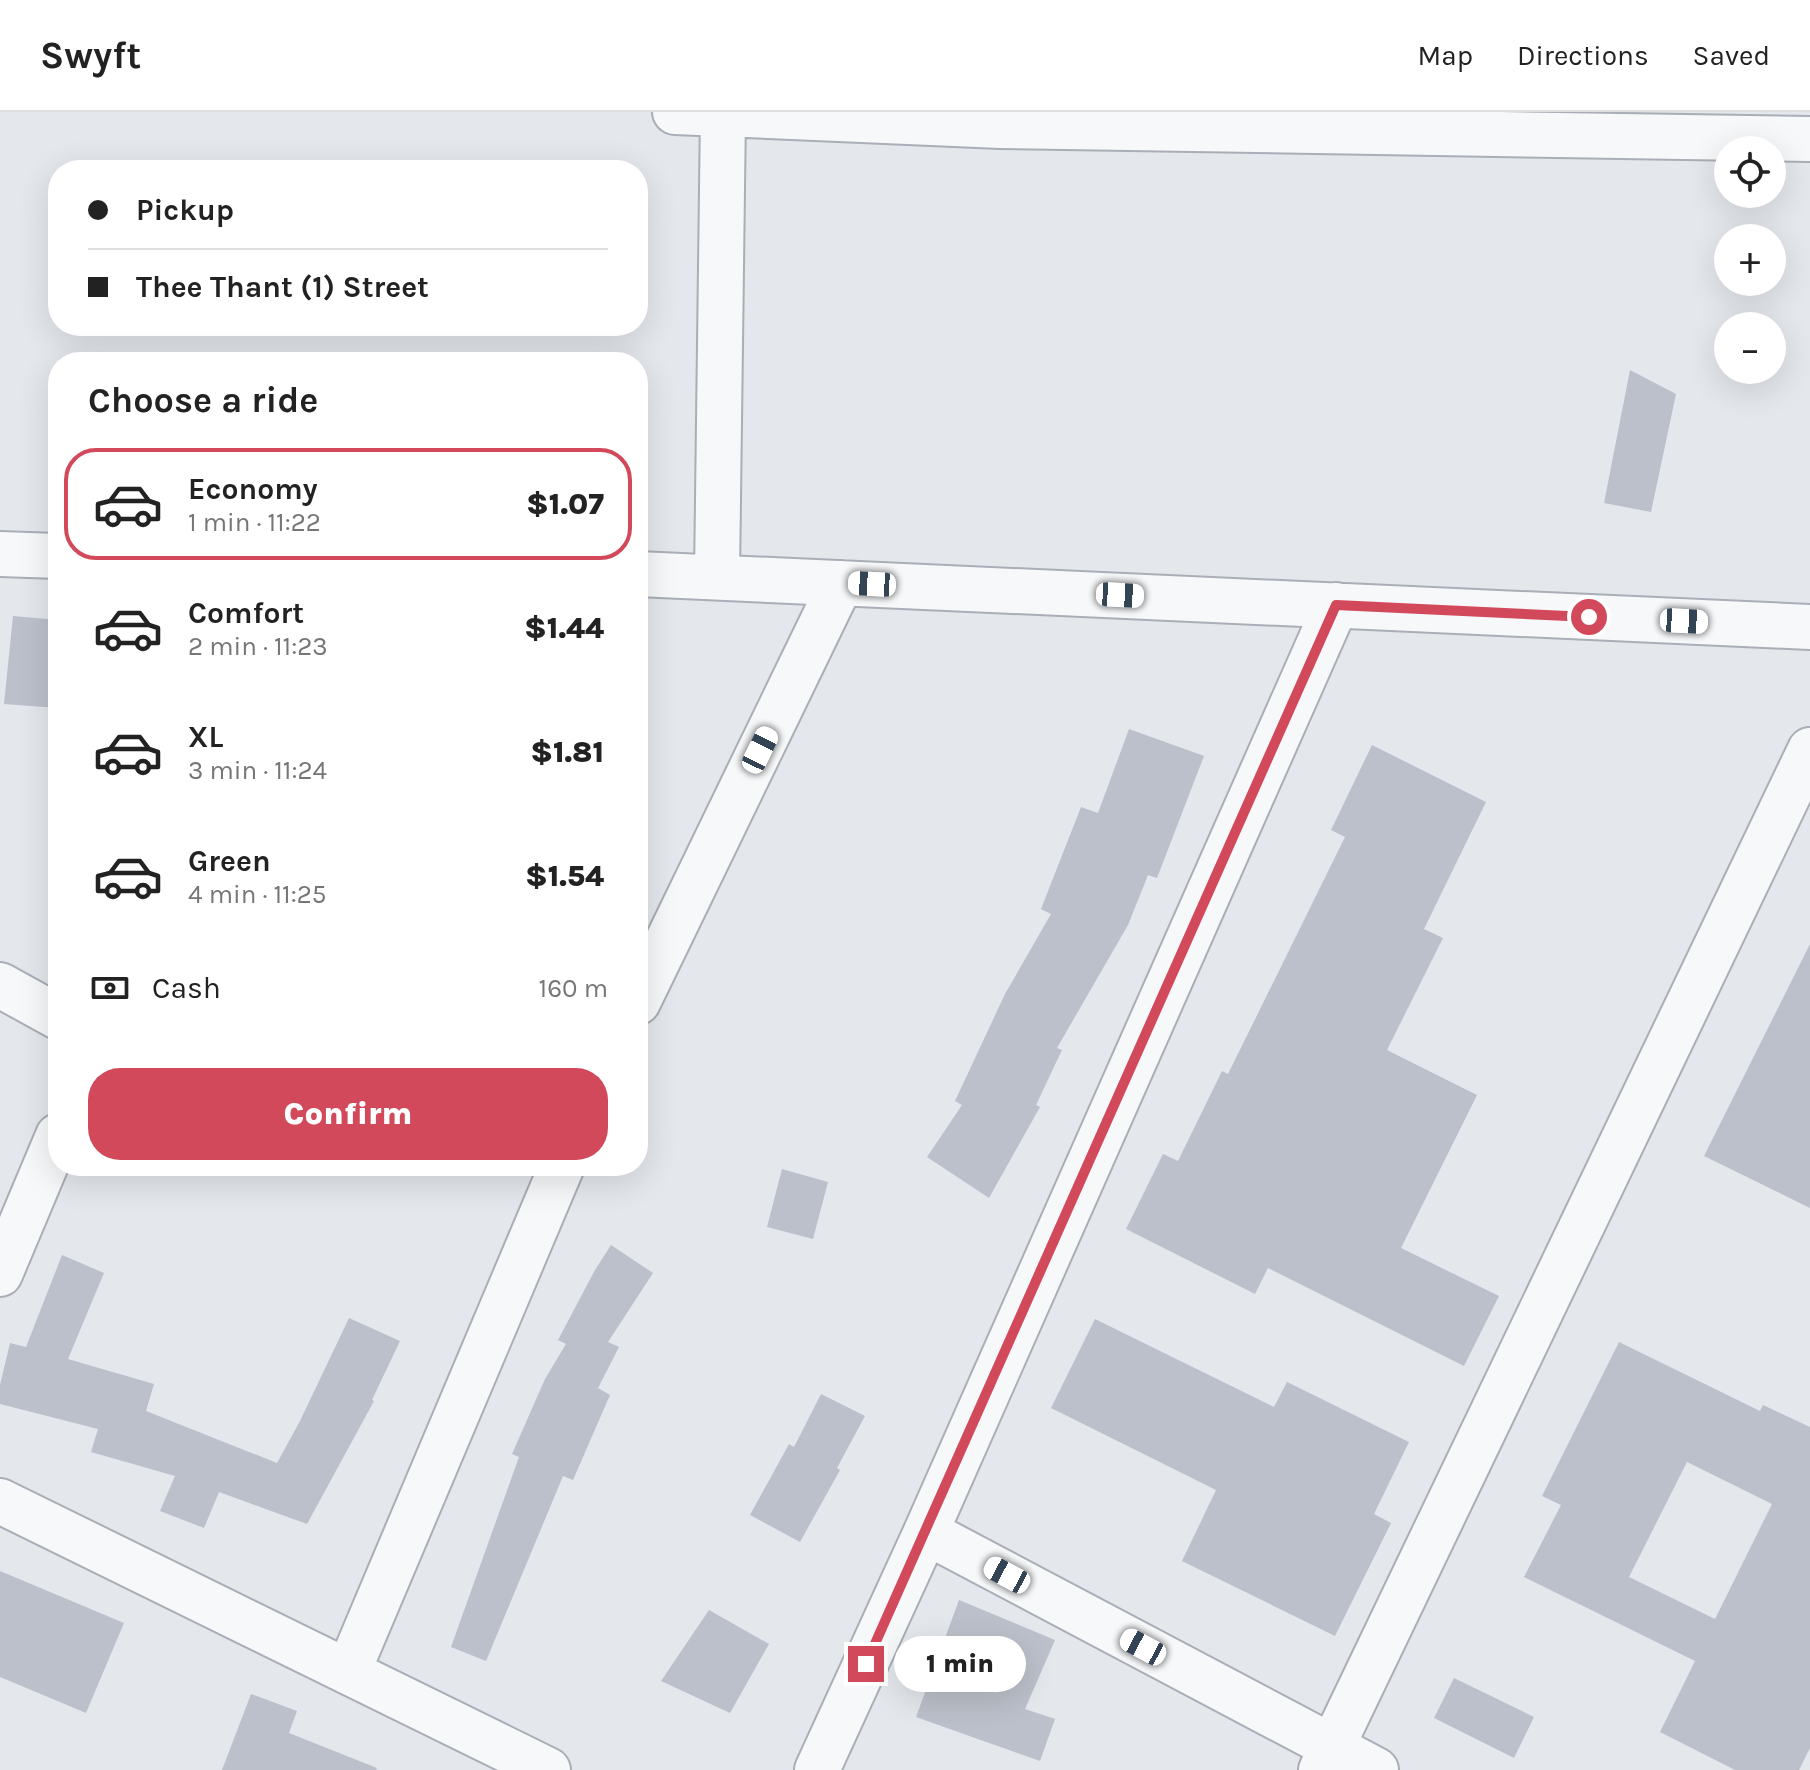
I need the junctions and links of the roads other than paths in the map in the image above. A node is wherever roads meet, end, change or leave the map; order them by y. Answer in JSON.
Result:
{"nodes":[{"id":1,"x":675,"y":112,"type":"edge"},
{"id":2,"x":723,"y":113,"type":"edge"},
{"id":3,"x":1810,"y":139,"type":"edge"},
{"id":4,"x":0,"y":554,"type":"edge"},
{"id":5,"x":48,"y":556,"type":"edge"},
{"id":6,"x":648,"y":574,"type":"edge"},
{"id":7,"x":717,"y":577,"type":"junction"},
{"id":8,"x":841,"y":583,"type":"junction"},
{"id":9,"x":1336,"y":605,"type":"junction"},
{"id":10,"x":1810,"y":627,"type":"edge"},
{"id":11,"x":1810,"y":750,"type":"edge"},
{"id":12,"x":648,"y":981,"type":"edge"},
{"id":13,"x":0,"y":985,"type":"edge"},
{"id":14,"x":48,"y":1011,"type":"edge"},
{"id":15,"x":48,"y":1160,"type":"edge"},
{"id":16,"x":558,"y":1176,"type":"edge"},
{"id":17,"x":0,"y":1274,"type":"edge"},
{"id":18,"x":0,"y":1501,"type":"edge"},
{"id":19,"x":926,"y":1532,"type":"junction"},
{"id":20,"x":348,"y":1672,"type":"junction"},
{"id":21,"x":1326,"y":1758,"type":"edge"},
{"id":22,"x":548,"y":1770,"type":"edge"},
{"id":23,"x":817,"y":1770,"type":"edge"},
{"id":24,"x":1376,"y":1770,"type":"edge"}],
"edges":[{"from":1,"to":2,"type":"street"},
{"from":2,"to":3,"type":"street"},
{"from":2,"to":7,"type":"street"},
{"from":4,"to":5,"type":"street"},
{"from":6,"to":7,"type":"street"},
{"from":7,"to":8,"type":"street"},
{"from":8,"to":9,"type":"street"},
{"from":8,"to":12,"type":"street"},
{"from":9,"to":10,"type":"street"},
{"from":9,"to":19,"type":"street"},
{"from":11,"to":21,"type":"street"},
{"from":13,"to":14,"type":"street"},
{"from":15,"to":17,"type":"street"},
{"from":16,"to":20,"type":"street"},
{"from":18,"to":20,"type":"street"},
{"from":19,"to":21,"type":"street"},
{"from":19,"to":23,"type":"street"},
{"from":20,"to":22,"type":"street"},
{"from":21,"to":24,"type":"street"}]}
